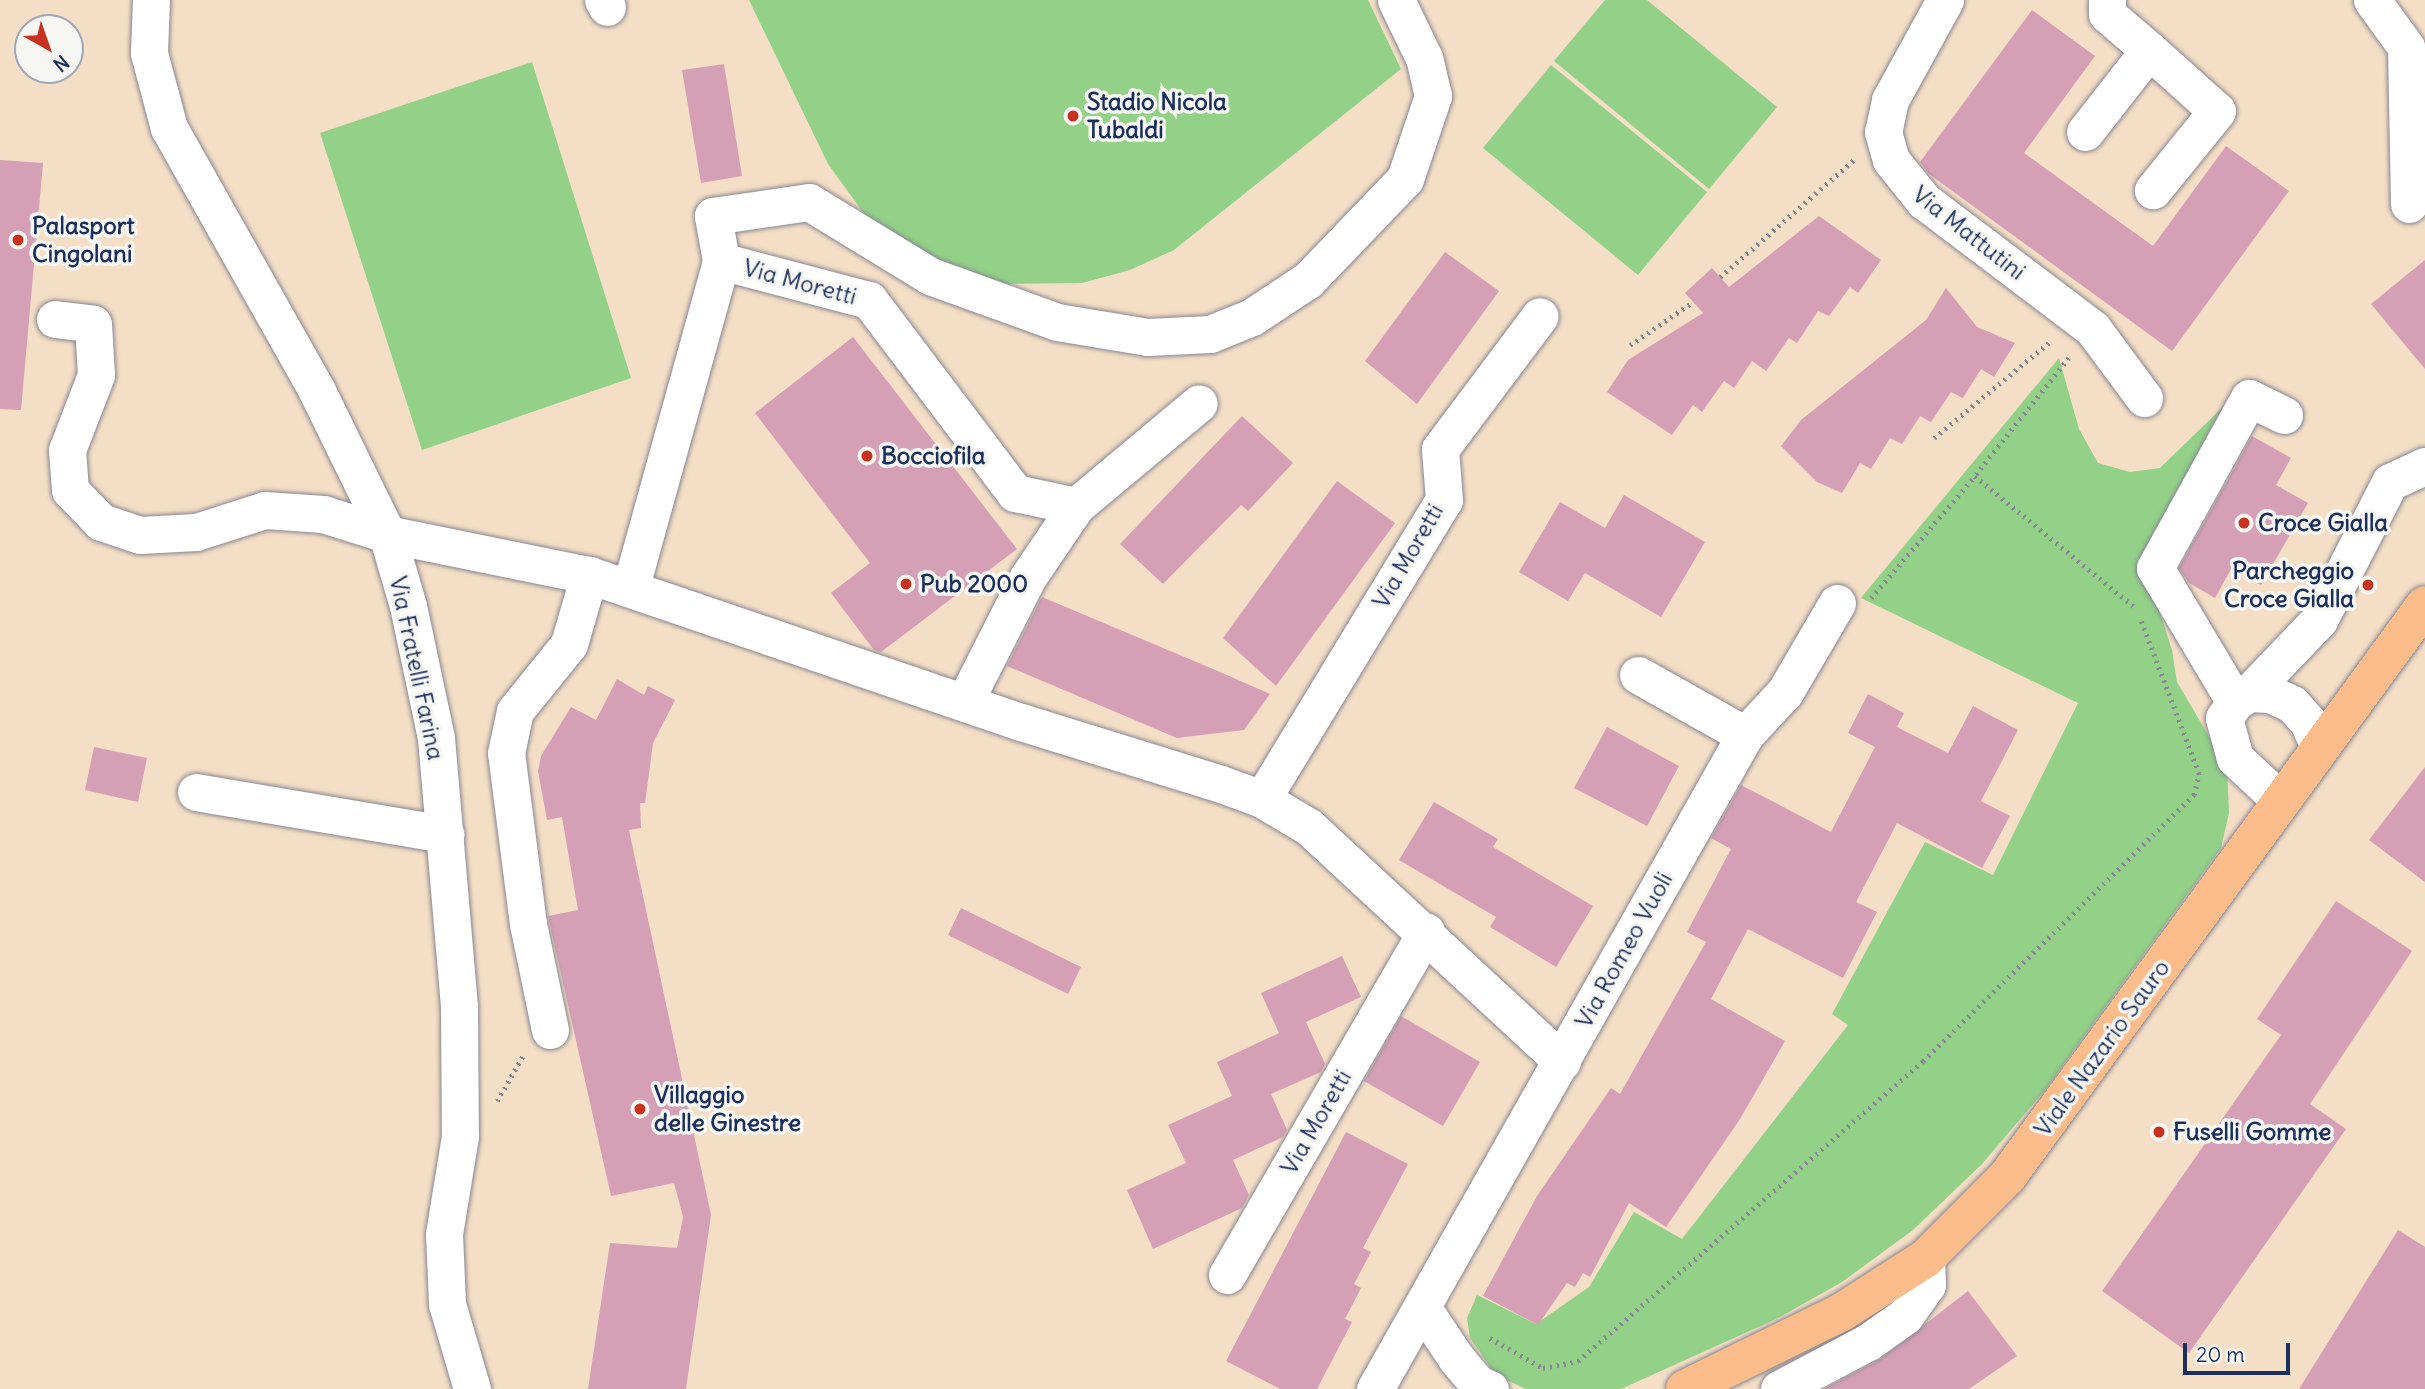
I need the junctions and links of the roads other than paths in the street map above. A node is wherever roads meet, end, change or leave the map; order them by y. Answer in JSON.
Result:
{"nodes":[{"id":1,"x":151,"y":0,"type":"edge"},
{"id":2,"x":1396,"y":0,"type":"edge"},
{"id":3,"x":1945,"y":0,"type":"edge"},
{"id":4,"x":2108,"y":0,"type":"edge"},
{"id":5,"x":2372,"y":0,"type":"edge"},
{"id":6,"x":2149,"y":50,"type":"junction"},
{"id":7,"x":2085,"y":132,"type":"dead end"},
{"id":8,"x":2153,"y":190,"type":"dead end"},
{"id":9,"x":2409,"y":204,"type":"dead end"},
{"id":10,"x":721,"y":261,"type":"junction"},
{"id":11,"x":1540,"y":316,"type":"dead end"},
{"id":12,"x":55,"y":319,"type":"dead end"},
{"id":13,"x":2144,"y":398,"type":"dead end"},
{"id":14,"x":1199,"y":403,"type":"dead end"},
{"id":15,"x":2284,"y":415,"type":"dead end"},
{"id":16,"x":2425,"y":466,"type":"edge"},
{"id":17,"x":1076,"y":506,"type":"junction"},
{"id":18,"x":387,"y":534,"type":"junction"},
{"id":19,"x":589,"y":575,"type":"junction"},
{"id":20,"x":631,"y":586,"type":"junction"},
{"id":21,"x":1837,"y":603,"type":"road end"},
{"id":22,"x":2425,"y":605,"type":"edge"},
{"id":23,"x":1638,"y":675,"type":"dead end"},
{"id":24,"x":2242,"y":697,"type":"junction"},
{"id":25,"x":965,"y":701,"type":"junction"},
{"id":26,"x":1745,"y":735,"type":"junction"},
{"id":27,"x":2319,"y":747,"type":"junction"},
{"id":28,"x":195,"y":792,"type":"dead end"},
{"id":29,"x":1262,"y":799,"type":"junction"},
{"id":30,"x":2280,"y":800,"type":"junction"},
{"id":31,"x":445,"y":834,"type":"junction"},
{"id":32,"x":1426,"y":932,"type":"junction"},
{"id":33,"x":550,"y":1030,"type":"road end"},
{"id":34,"x":1562,"y":1061,"type":"junction"},
{"id":35,"x":1926,"y":1258,"type":"junction"},
{"id":36,"x":1227,"y":1275,"type":"dead end"},
{"id":37,"x":1422,"y":1307,"type":"junction"},
{"id":38,"x":1382,"y":1384,"type":"edge"},
{"id":39,"x":1482,"y":1387,"type":"edge"},
{"id":40,"x":472,"y":1389,"type":"edge"},
{"id":41,"x":1685,"y":1389,"type":"edge"},
{"id":42,"x":1779,"y":1389,"type":"edge"}],
"edges":[{"from":1,"to":18,"type":"street","name":"Via Fratelli Farina"},
{"from":2,"to":10,"type":"street","name":"Via Moretti"},
{"from":3,"to":13,"type":"street","name":"Via Mattutini"},
{"from":4,"to":6,"type":"street"},
{"from":5,"to":9,"type":"street"},
{"from":6,"to":7,"type":"street"},
{"from":6,"to":8,"type":"street"},
{"from":10,"to":17,"type":"street","name":"Via Moretti"},
{"from":10,"to":20,"type":"street","name":"Via Moretti"},
{"from":11,"to":29,"type":"street","name":"Via Moretti"},
{"from":12,"to":18,"type":"street"},
{"from":14,"to":17,"type":"street"},
{"from":15,"to":24,"type":"street"},
{"from":16,"to":24,"type":"street"},
{"from":17,"to":25,"type":"street"},
{"from":18,"to":19,"type":"street"},
{"from":18,"to":31,"type":"street","name":"Via Fratelli Farina"},
{"from":19,"to":20,"type":"street"},
{"from":19,"to":33,"type":"street"},
{"from":20,"to":25,"type":"street"},
{"from":21,"to":26,"type":"street","name":"Via Romeo Vuoli"},
{"from":22,"to":27,"type":"main road","name":"Viale Nazario Sauro"},
{"from":23,"to":26,"type":"street"},
{"from":24,"to":27,"type":"street"},
{"from":24,"to":30,"type":"street"},
{"from":25,"to":29,"type":"street"},
{"from":26,"to":34,"type":"street","name":"Via Romeo Vuoli"},
{"from":27,"to":30,"type":"main road","name":"Viale Nazario Sauro"},
{"from":28,"to":31,"type":"street"},
{"from":29,"to":32,"type":"street"},
{"from":30,"to":35,"type":"main road","name":"Viale Nazario Sauro"},
{"from":31,"to":40,"type":"street","name":"Via Fratelli Farina"},
{"from":32,"to":34,"type":"street"},
{"from":32,"to":36,"type":"street","name":"Via Moretti"},
{"from":34,"to":37,"type":"street","name":"Via Romeo Vuoli"},
{"from":35,"to":41,"type":"main road","name":"Viale Nazario Sauro"},
{"from":35,"to":42,"type":"street"},
{"from":37,"to":38,"type":"street","name":"Via Romeo Vuoli"},
{"from":37,"to":39,"type":"street"}]}
